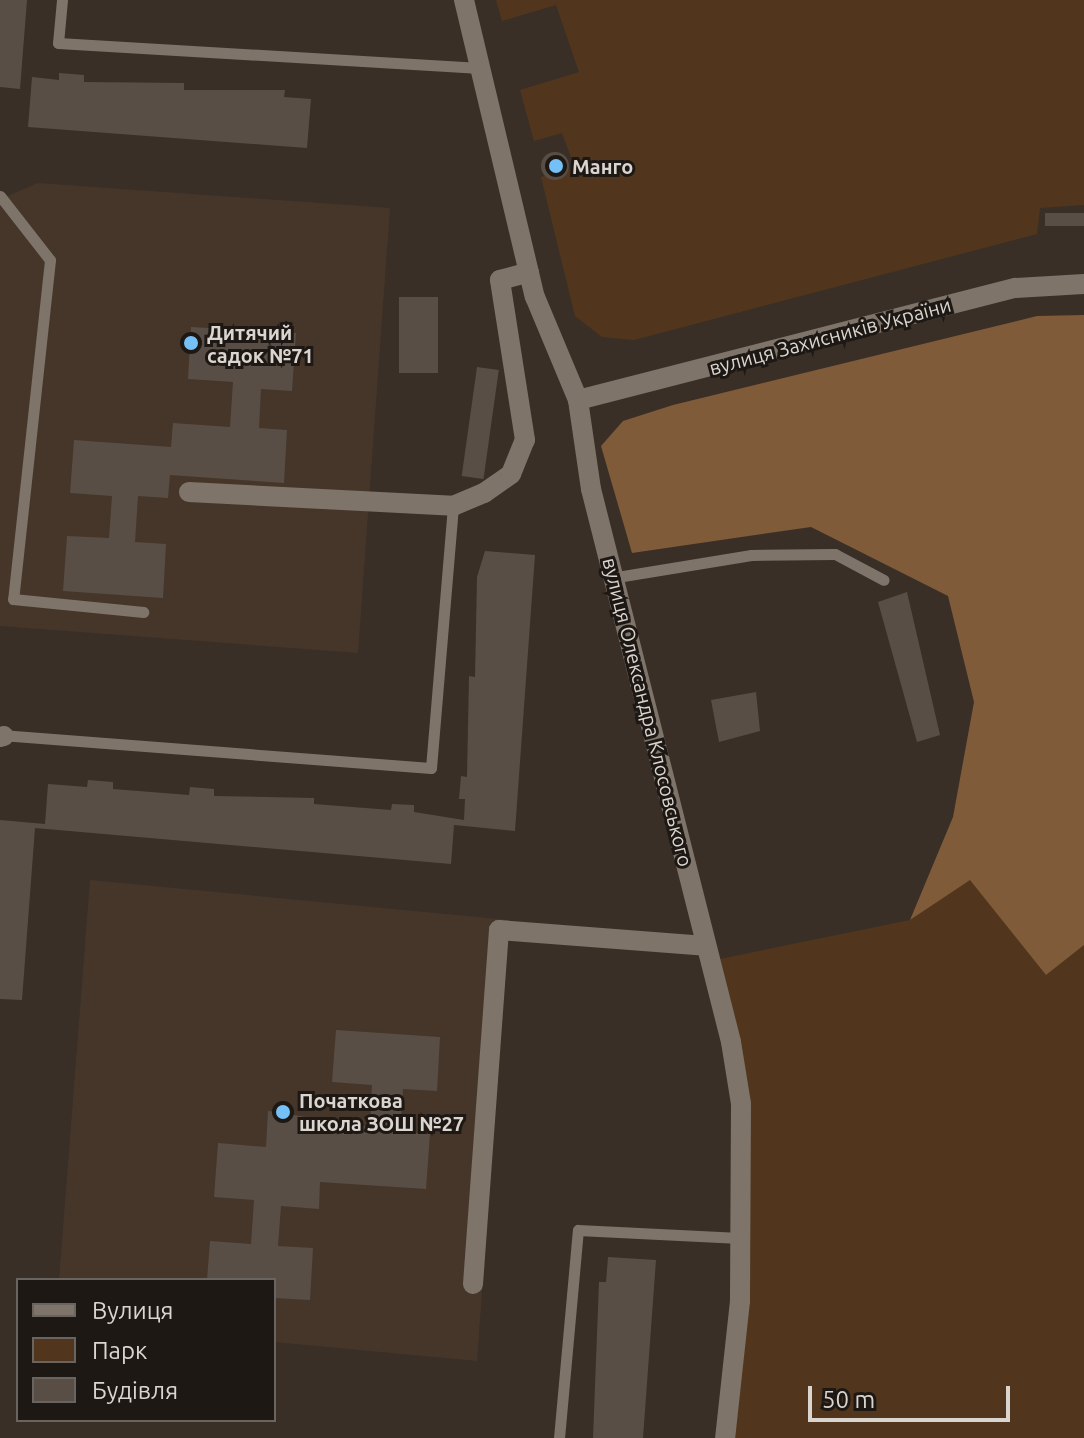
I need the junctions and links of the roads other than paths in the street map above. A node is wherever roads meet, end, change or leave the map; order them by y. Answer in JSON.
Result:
{"nodes":[{"id":1,"x":62,"y":0,"type":"edge"},
{"id":2,"x":464,"y":0,"type":"edge"},
{"id":3,"x":480,"y":68,"type":"junction"},
{"id":4,"x":0,"y":196,"type":"edge"},
{"id":5,"x":529,"y":272,"type":"junction"},
{"id":6,"x":1084,"y":284,"type":"edge"},
{"id":7,"x":578,"y":400,"type":"junction"},
{"id":8,"x":189,"y":492,"type":"dead end"},
{"id":9,"x":453,"y":506,"type":"junction"},
{"id":10,"x":617,"y":577,"type":"junction"},
{"id":11,"x":884,"y":580,"type":"dead end"},
{"id":12,"x":143,"y":612,"type":"dead end"},
{"id":13,"x":1,"y":736,"type":"edge"},
{"id":14,"x":705,"y":946,"type":"junction"},
{"id":15,"x":740,"y":1238,"type":"junction"},
{"id":16,"x":473,"y":1284,"type":"dead end"},
{"id":17,"x":559,"y":1438,"type":"edge"},
{"id":18,"x":725,"y":1438,"type":"edge"}],
"edges":[{"from":1,"to":3,"type":"lane"},
{"from":2,"to":3,"type":"street","name":"вулиця Олександра Клосовського"},
{"from":3,"to":5,"type":"street","name":"вулиця Олександра Клосовського"},
{"from":4,"to":12,"type":"lane"},
{"from":5,"to":7,"type":"street","name":"вулиця Олександра Клосовського"},
{"from":5,"to":9,"type":"street"},
{"from":6,"to":7,"type":"street","name":"вулиця Захисників України"},
{"from":7,"to":10,"type":"street","name":"вулиця Олександра Клосовського"},
{"from":8,"to":9,"type":"street"},
{"from":9,"to":13,"type":"lane"},
{"from":10,"to":11,"type":"lane"},
{"from":10,"to":14,"type":"street","name":"вулиця Олександра Клосовського"},
{"from":14,"to":15,"type":"street","name":"вулиця Олександра Клосовського"},
{"from":14,"to":16,"type":"street"},
{"from":15,"to":17,"type":"lane"},
{"from":15,"to":18,"type":"street","name":"вулиця Олександра Клосовського"}]}
